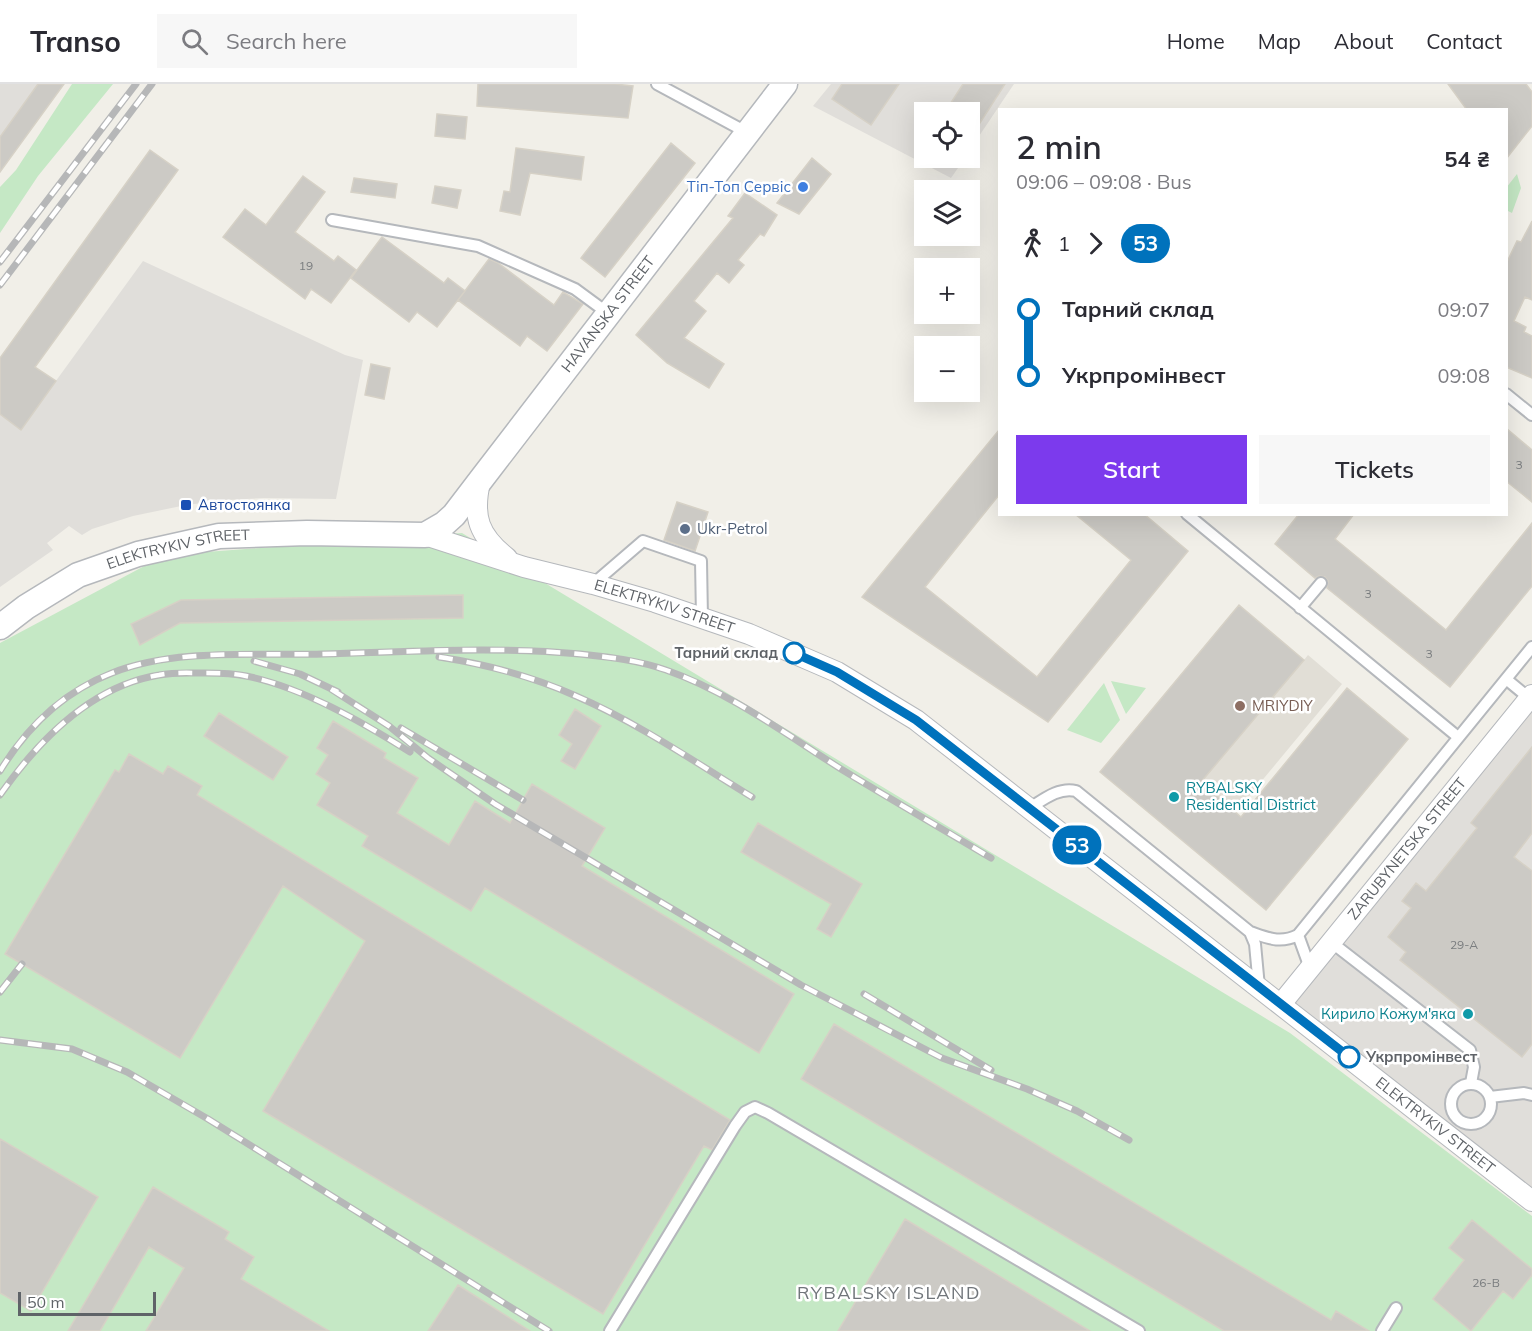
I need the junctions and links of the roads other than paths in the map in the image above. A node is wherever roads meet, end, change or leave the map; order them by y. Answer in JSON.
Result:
{"nodes":[{"id":1,"x":657,"y":84,"type":"edge"},
{"id":2,"x":785,"y":84,"type":"edge"},
{"id":3,"x":748,"y":133,"type":"junction"},
{"id":4,"x":332,"y":220,"type":"dead end"},
{"id":5,"x":609,"y":315,"type":"junction"},
{"id":6,"x":1508,"y":396,"type":"edge"},
{"id":7,"x":1532,"y":415,"type":"edge"},
{"id":8,"x":480,"y":482,"type":"junction"},
{"id":9,"x":1189,"y":516,"type":"edge"},
{"id":10,"x":424,"y":535,"type":"junction"},
{"id":11,"x":514,"y":563,"type":"junction"},
{"id":12,"x":1321,"y":583,"type":"dead end"},
{"id":13,"x":593,"y":584,"type":"junction"},
{"id":14,"x":1300,"y":608,"type":"junction"},
{"id":15,"x":702,"y":618,"type":"junction"},
{"id":16,"x":0,"y":627,"type":"edge"},
{"id":17,"x":1532,"y":647,"type":"edge"},
{"id":18,"x":1506,"y":680,"type":"junction"},
{"id":19,"x":1531,"y":696,"type":"edge"},
{"id":20,"x":1458,"y":737,"type":"junction"},
{"id":21,"x":1030,"y":808,"type":"junction"},
{"id":22,"x":1250,"y":932,"type":"junction"},
{"id":23,"x":1298,"y":935,"type":"junction"},
{"id":24,"x":1331,"y":942,"type":"junction"},
{"id":25,"x":1310,"y":968,"type":"junction"},
{"id":26,"x":1260,"y":987,"type":"junction"},
{"id":27,"x":1281,"y":1004,"type":"junction"},
{"id":28,"x":1471,"y":1083,"type":"junction"},
{"id":29,"x":1532,"y":1095,"type":"edge"},
{"id":30,"x":1490,"y":1097,"type":"junction"},
{"id":31,"x":1454,"y":1127,"type":"junction"},
{"id":32,"x":1532,"y":1201,"type":"edge"},
{"id":33,"x":1396,"y":1308,"type":"dead end"},
{"id":34,"x":610,"y":1331,"type":"edge"},
{"id":35,"x":1139,"y":1331,"type":"edge"},
{"id":36,"x":1382,"y":1331,"type":"edge"}],
"edges":[{"from":1,"to":3,"type":"lane"},
{"from":2,"to":3,"type":"street","name":"HAVANSKA STREET"},
{"from":3,"to":5,"type":"street","name":"HAVANSKA STREET"},
{"from":4,"to":5,"type":"lane"},
{"from":5,"to":8,"type":"street","name":"HAVANSKA STREET"},
{"from":6,"to":7,"type":"lane"},
{"from":8,"to":10,"type":"street","name":"HAVANSKA STREET"},
{"from":8,"to":11,"type":"street","name":"ELEKTRYKIV STREET"},
{"from":9,"to":14,"type":"lane"},
{"from":10,"to":11,"type":"street","name":"ELEKTRYKIV STREET"},
{"from":10,"to":16,"type":"street","name":"ELEKTRYKIV STREET"},
{"from":11,"to":13,"type":"street","name":"ELEKTRYKIV STREET"},
{"from":12,"to":14,"type":"lane"},
{"from":13,"to":15,"type":"street","name":"ELEKTRYKIV STREET"},
{"from":13,"to":15,"type":"lane"},
{"from":14,"to":20,"type":"lane"},
{"from":15,"to":21,"type":"street","name":"ELEKTRYKIV STREET"},
{"from":17,"to":18,"type":"lane"},
{"from":18,"to":19,"type":"lane"},
{"from":18,"to":20,"type":"lane"},
{"from":19,"to":24,"type":"street","name":"ZARUBYNETSKA STREET"},
{"from":20,"to":23,"type":"lane"},
{"from":21,"to":22,"type":"lane"},
{"from":21,"to":26,"type":"street","name":"ELEKTRYKIV STREET"},
{"from":22,"to":23,"type":"lane"},
{"from":22,"to":26,"type":"lane"},
{"from":23,"to":25,"type":"lane"},
{"from":24,"to":25,"type":"street","name":"ZARUBYNETSKA STREET"},
{"from":24,"to":28,"type":"lane"},
{"from":25,"to":27,"type":"street","name":"ZARUBYNETSKA STREET"},
{"from":26,"to":27,"type":"street","name":"ELEKTRYKIV STREET"},
{"from":27,"to":31,"type":"street","name":"ELEKTRYKIV STREET"},
{"from":28,"to":30,"type":"lane"},
{"from":28,"to":31,"type":"lane"},
{"from":29,"to":30,"type":"lane"},
{"from":30,"to":31,"type":"lane"},
{"from":31,"to":32,"type":"street","name":"ELEKTRYKIV STREET"},
{"from":33,"to":36,"type":"lane"},
{"from":34,"to":35,"type":"lane"}]}
